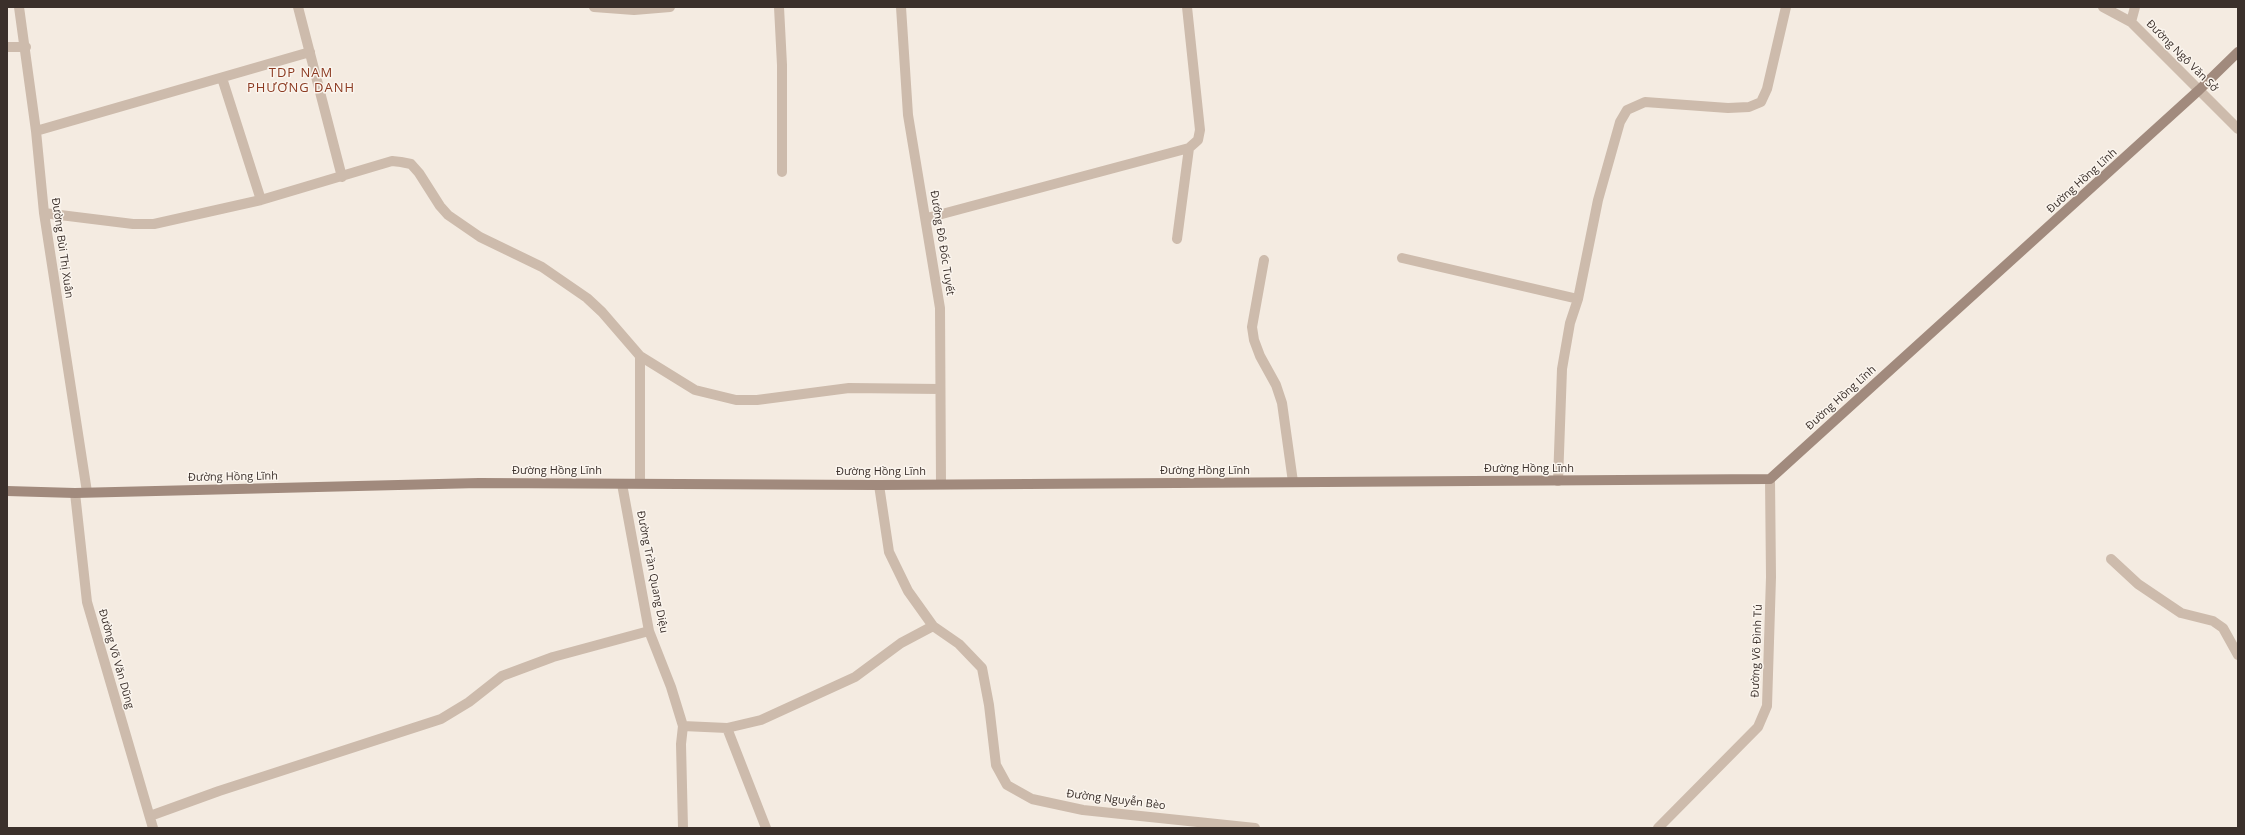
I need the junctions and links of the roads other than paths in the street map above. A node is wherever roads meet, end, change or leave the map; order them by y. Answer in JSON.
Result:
{"nodes":[{"id":1,"x":19,"y":7,"type":"edge"},
{"id":2,"x":298,"y":7,"type":"edge"},
{"id":3,"x":594,"y":7,"type":"edge"},
{"id":4,"x":670,"y":7,"type":"edge"},
{"id":5,"x":779,"y":7,"type":"edge"},
{"id":6,"x":901,"y":7,"type":"edge"},
{"id":7,"x":1187,"y":7,"type":"edge"},
{"id":8,"x":1786,"y":7,"type":"edge"},
{"id":9,"x":2103,"y":7,"type":"edge"},
{"id":10,"x":2135,"y":7,"type":"edge"},
{"id":11,"x":2131,"y":22,"type":"junction"},
{"id":12,"x":7,"y":47,"type":"edge"},
{"id":13,"x":26,"y":47,"type":"junction"},
{"id":14,"x":310,"y":52,"type":"junction"},
{"id":15,"x":2238,"y":52,"type":"edge"},
{"id":16,"x":222,"y":78,"type":"junction"},
{"id":17,"x":2199,"y":90,"type":"junction"},
{"id":18,"x":2238,"y":129,"type":"edge"},
{"id":19,"x":36,"y":131,"type":"junction"},
{"id":20,"x":1189,"y":148,"type":"junction"},
{"id":21,"x":782,"y":172,"type":"dead end"},
{"id":22,"x":342,"y":177,"type":"junction"},
{"id":23,"x":260,"y":200,"type":"junction"},
{"id":24,"x":44,"y":213,"type":"junction"},
{"id":25,"x":927,"y":218,"type":"junction"},
{"id":26,"x":1177,"y":239,"type":"dead end"},
{"id":27,"x":1402,"y":258,"type":"dead end"},
{"id":28,"x":1264,"y":260,"type":"dead end"},
{"id":29,"x":1578,"y":299,"type":"junction"},
{"id":30,"x":640,"y":356,"type":"junction"},
{"id":31,"x":940,"y":389,"type":"junction"},
{"id":32,"x":1770,"y":479,"type":"junction"},
{"id":33,"x":1558,"y":481,"type":"junction"},
{"id":34,"x":1293,"y":482,"type":"junction"},
{"id":35,"x":640,"y":483,"type":"junction"},
{"id":36,"x":622,"y":484,"type":"junction"},
{"id":37,"x":880,"y":484,"type":"junction"},
{"id":38,"x":941,"y":484,"type":"junction"},
{"id":39,"x":7,"y":491,"type":"edge"},
{"id":40,"x":87,"y":492,"type":"junction"},
{"id":41,"x":74,"y":493,"type":"junction"},
{"id":42,"x":2111,"y":559,"type":"dead end"},
{"id":43,"x":933,"y":626,"type":"junction"},
{"id":44,"x":649,"y":631,"type":"junction"},
{"id":45,"x":2238,"y":655,"type":"edge"},
{"id":46,"x":683,"y":726,"type":"junction"},
{"id":47,"x":727,"y":728,"type":"junction"},
{"id":48,"x":150,"y":816,"type":"junction"},
{"id":49,"x":1191,"y":825,"type":"edge"},
{"id":50,"x":153,"y":828,"type":"edge"},
{"id":51,"x":683,"y":828,"type":"edge"},
{"id":52,"x":766,"y":828,"type":"edge"},
{"id":53,"x":1255,"y":828,"type":"edge"},
{"id":54,"x":1658,"y":828,"type":"edge"}],
"edges":[{"from":1,"to":13,"type":"street","name":"Đường Bùi Thị Xuân"},
{"from":2,"to":14,"type":"street"},
{"from":3,"to":4,"type":"street"},
{"from":5,"to":21,"type":"street"},
{"from":6,"to":25,"type":"street","name":"Đướng Đô Đốc Tuyết"},
{"from":7,"to":20,"type":"street"},
{"from":8,"to":29,"type":"street"},
{"from":9,"to":11,"type":"street","name":"Đường Ngô Văn Sở"},
{"from":10,"to":11,"type":"street"},
{"from":11,"to":17,"type":"street","name":"Đường Ngô Văn Sở"},
{"from":12,"to":13,"type":"street"},
{"from":13,"to":19,"type":"street","name":"Đường Bùi Thị Xuân"},
{"from":14,"to":16,"type":"street"},
{"from":14,"to":22,"type":"street"},
{"from":15,"to":17,"type":"street","name":"Đường Hồng Lĩnh"},
{"from":16,"to":19,"type":"street"},
{"from":16,"to":23,"type":"street"},
{"from":17,"to":18,"type":"street","name":"Đường Ngô Văn Sở"},
{"from":17,"to":32,"type":"street","name":"Đường Hồng Lĩnh"},
{"from":19,"to":24,"type":"street","name":"Đường Bùi Thị Xuân"},
{"from":20,"to":25,"type":"street"},
{"from":20,"to":26,"type":"street"},
{"from":22,"to":23,"type":"street"},
{"from":22,"to":30,"type":"street"},
{"from":23,"to":24,"type":"street"},
{"from":24,"to":40,"type":"street","name":"Đường Bùi Thị Xuân"},
{"from":25,"to":31,"type":"street","name":"Đướng Đô Đốc Tuyết"},
{"from":27,"to":29,"type":"street"},
{"from":28,"to":34,"type":"street"},
{"from":29,"to":33,"type":"street"},
{"from":30,"to":31,"type":"street"},
{"from":30,"to":35,"type":"street"},
{"from":31,"to":38,"type":"street","name":"Đướng Đô Đốc Tuyết"},
{"from":32,"to":33,"type":"street","name":"Đường Hồng Lĩnh"},
{"from":32,"to":54,"type":"street","name":"Đường Võ Đình Tú"},
{"from":33,"to":34,"type":"street","name":"Đường Hồng Lĩnh"},
{"from":34,"to":38,"type":"street","name":"Đường Hồng Lĩnh"},
{"from":35,"to":36,"type":"street","name":"Đường Hồng Lĩnh"},
{"from":35,"to":37,"type":"street","name":"Đường Hồng Lĩnh"},
{"from":36,"to":40,"type":"street","name":"Đường Hồng Lĩnh"},
{"from":36,"to":44,"type":"street","name":"Đường Trần Quang Diệu"},
{"from":37,"to":38,"type":"street","name":"Đường Hồng Lĩnh"},
{"from":37,"to":43,"type":"street","name":"Đường Nguyễn Bèo"},
{"from":39,"to":41,"type":"street","name":"Đường Hồng Lĩnh"},
{"from":40,"to":41,"type":"street","name":"Đường Hồng Lĩnh"},
{"from":41,"to":48,"type":"street","name":"Đường Võ Văn Dũng"},
{"from":42,"to":45,"type":"street"},
{"from":43,"to":47,"type":"street"},
{"from":43,"to":49,"type":"street","name":"Đường Nguyễn Bèo"},
{"from":44,"to":46,"type":"street","name":"Đường Trần Quang Diệu"},
{"from":44,"to":48,"type":"street"},
{"from":46,"to":47,"type":"street"},
{"from":46,"to":51,"type":"street","name":"Đường Trần Quang Diệu"},
{"from":47,"to":52,"type":"street"},
{"from":48,"to":50,"type":"street","name":"Đường Võ Văn Dũng"},
{"from":49,"to":53,"type":"street","name":"Đường Nguyễn Bèo"}]}
